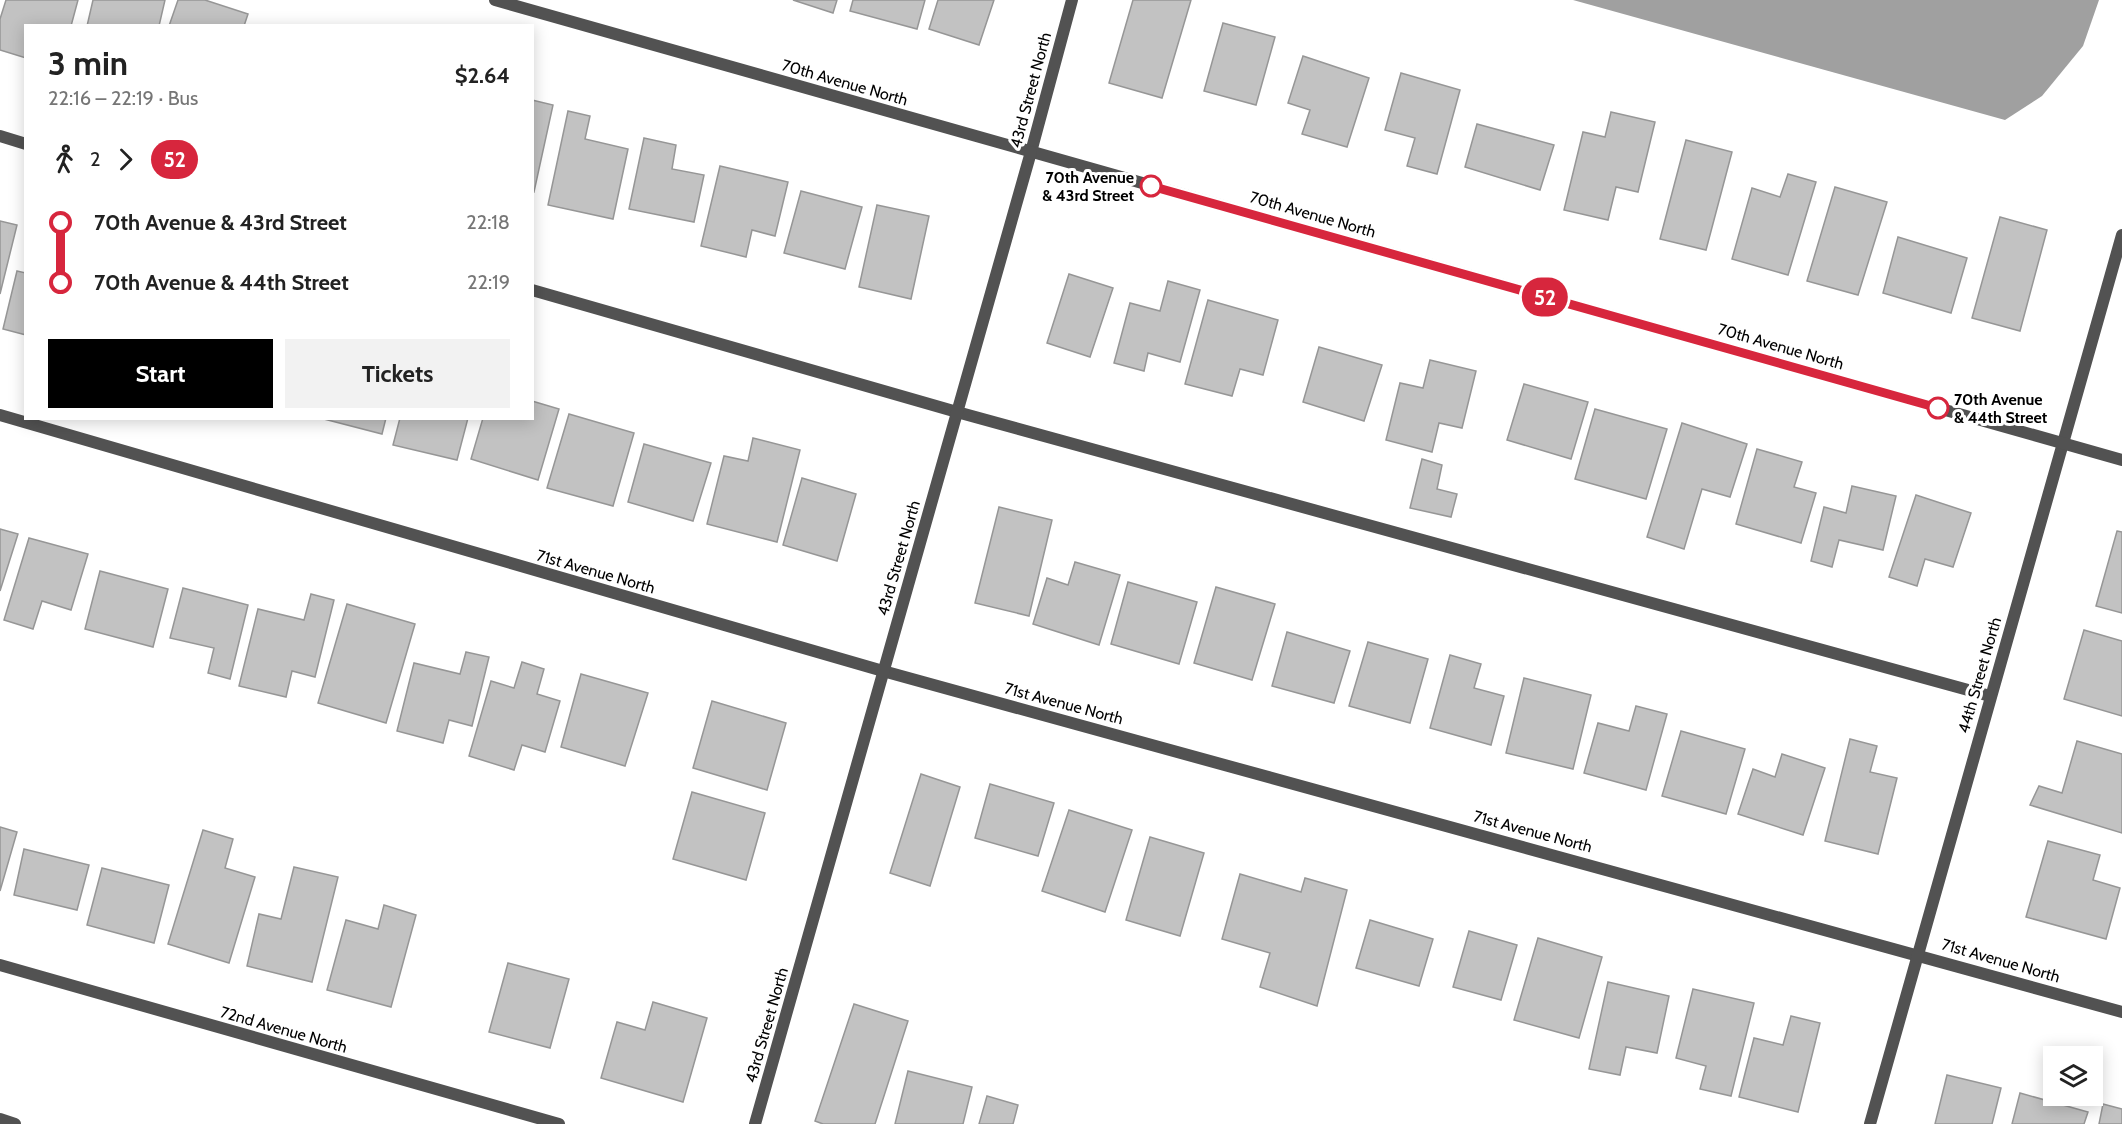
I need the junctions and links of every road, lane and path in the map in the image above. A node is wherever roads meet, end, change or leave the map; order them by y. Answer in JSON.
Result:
{"nodes":[{"id":1,"x":495,"y":0,"type":"edge"},
{"id":2,"x":1072,"y":0,"type":"edge"},
{"id":3,"x":0,"y":136,"type":"edge"},
{"id":4,"x":24,"y":143,"type":"edge"},
{"id":5,"x":1031,"y":152,"type":"junction"},
{"id":6,"x":2122,"y":235,"type":"edge"},
{"id":7,"x":534,"y":291,"type":"edge"},
{"id":8,"x":957,"y":412,"type":"junction"},
{"id":9,"x":0,"y":415,"type":"edge"},
{"id":10,"x":2062,"y":443,"type":"junction"},
{"id":11,"x":2122,"y":460,"type":"edge"},
{"id":12,"x":883,"y":671,"type":"junction"},
{"id":13,"x":1990,"y":696,"type":"junction"},
{"id":14,"x":1918,"y":954,"type":"junction"},
{"id":15,"x":0,"y":965,"type":"edge"},
{"id":16,"x":2122,"y":1012,"type":"edge"},
{"id":17,"x":0,"y":1119,"type":"edge"},
{"id":18,"x":15,"y":1124,"type":"edge"},
{"id":19,"x":559,"y":1124,"type":"edge"},
{"id":20,"x":755,"y":1124,"type":"edge"},
{"id":21,"x":1870,"y":1124,"type":"edge"}],
"edges":[{"from":1,"to":5,"type":"street","name":"70th Avenue North"},
{"from":2,"to":5,"type":"street","name":"43rd Street North"},
{"from":3,"to":4,"type":"street"},
{"from":5,"to":8,"type":"street","name":"43rd Street North"},
{"from":5,"to":10,"type":"street","name":"70th Avenue North"},
{"from":6,"to":10,"type":"street","name":"44th Street North"},
{"from":7,"to":8,"type":"street"},
{"from":8,"to":12,"type":"street","name":"43rd Street North"},
{"from":8,"to":13,"type":"street"},
{"from":9,"to":12,"type":"street","name":"71st Avenue North"},
{"from":10,"to":11,"type":"street","name":"70th Avenue North"},
{"from":10,"to":13,"type":"street","name":"44th Street North"},
{"from":12,"to":14,"type":"street","name":"71st Avenue North"},
{"from":12,"to":20,"type":"street","name":"43rd Street North"},
{"from":13,"to":14,"type":"street","name":"44th Street North"},
{"from":14,"to":16,"type":"street","name":"71st Avenue North"},
{"from":14,"to":21,"type":"street","name":"44th Street North"},
{"from":15,"to":19,"type":"street","name":"72nd Avenue North"},
{"from":17,"to":18,"type":"street"}]}
